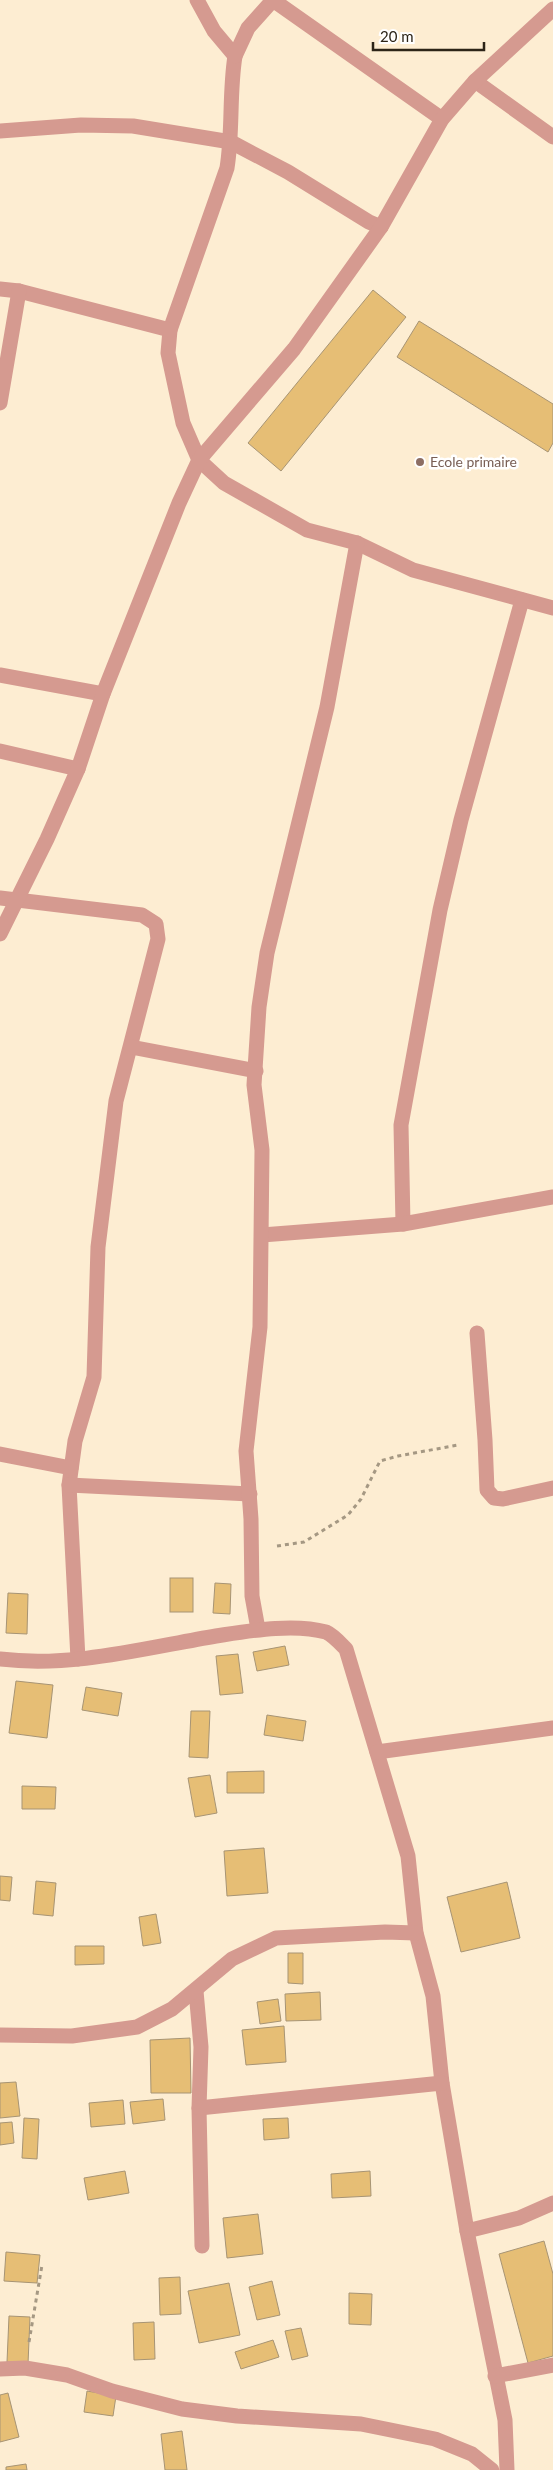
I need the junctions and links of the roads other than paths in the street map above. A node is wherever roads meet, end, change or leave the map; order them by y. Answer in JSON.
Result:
{"nodes":[{"id":1,"x":197,"y":0,"type":"edge"},
{"id":2,"x":553,"y":9,"type":"edge"},
{"id":3,"x":235,"y":56,"type":"junction"},
{"id":4,"x":475,"y":82,"type":"junction"},
{"id":5,"x":442,"y":119,"type":"junction"},
{"id":6,"x":0,"y":131,"type":"edge"},
{"id":7,"x":553,"y":137,"type":"edge"},
{"id":8,"x":231,"y":142,"type":"junction"},
{"id":9,"x":381,"y":227,"type":"junction"},
{"id":10,"x":0,"y":288,"type":"edge"},
{"id":11,"x":19,"y":292,"type":"junction"},
{"id":12,"x":170,"y":330,"type":"junction"},
{"id":13,"x":0,"y":403,"type":"edge"},
{"id":14,"x":199,"y":460,"type":"junction"},
{"id":15,"x":357,"y":543,"type":"junction"},
{"id":16,"x":522,"y":600,"type":"junction"},
{"id":17,"x":553,"y":608,"type":"edge"},
{"id":18,"x":0,"y":675,"type":"edge"},
{"id":19,"x":103,"y":694,"type":"junction"},
{"id":20,"x":0,"y":751,"type":"edge"},
{"id":21,"x":78,"y":769,"type":"junction"},
{"id":22,"x":0,"y":898,"type":"edge"},
{"id":23,"x":16,"y":900,"type":"junction"},
{"id":24,"x":0,"y":934,"type":"edge"},
{"id":25,"x":130,"y":1046,"type":"junction"},
{"id":26,"x":256,"y":1071,"type":"junction"},
{"id":27,"x":553,"y":1197,"type":"edge"},
{"id":28,"x":403,"y":1224,"type":"junction"},
{"id":29,"x":262,"y":1235,"type":"junction"},
{"id":30,"x":477,"y":1333,"type":"dead end"},
{"id":31,"x":0,"y":1454,"type":"edge"},
{"id":32,"x":71,"y":1468,"type":"junction"},
{"id":33,"x":69,"y":1485,"type":"junction"},
{"id":34,"x":553,"y":1488,"type":"edge"},
{"id":35,"x":250,"y":1494,"type":"junction"},
{"id":36,"x":258,"y":1629,"type":"junction"},
{"id":37,"x":0,"y":1659,"type":"edge"},
{"id":38,"x":78,"y":1660,"type":"junction"},
{"id":39,"x":553,"y":1728,"type":"edge"},
{"id":40,"x":377,"y":1752,"type":"junction"},
{"id":41,"x":416,"y":1934,"type":"junction"},
{"id":42,"x":196,"y":1991,"type":"junction"},
{"id":43,"x":0,"y":2035,"type":"edge"},
{"id":44,"x":442,"y":2083,"type":"junction"},
{"id":45,"x":198,"y":2108,"type":"junction"},
{"id":46,"x":553,"y":2203,"type":"edge"},
{"id":47,"x":467,"y":2231,"type":"junction"},
{"id":48,"x":202,"y":2246,"type":"dead end"},
{"id":49,"x":553,"y":2365,"type":"edge"},
{"id":50,"x":0,"y":2369,"type":"edge"},
{"id":51,"x":495,"y":2376,"type":"junction"},
{"id":52,"x":492,"y":2470,"type":"edge"},
{"id":53,"x":507,"y":2470,"type":"edge"}],
"edges":[{"from":1,"to":3,"type":"street"},
{"from":2,"to":4,"type":"street"},
{"from":3,"to":5,"type":"street"},
{"from":3,"to":8,"type":"street"},
{"from":4,"to":5,"type":"street"},
{"from":4,"to":7,"type":"street"},
{"from":5,"to":9,"type":"street"},
{"from":6,"to":8,"type":"street"},
{"from":8,"to":9,"type":"street"},
{"from":8,"to":12,"type":"street"},
{"from":9,"to":14,"type":"street"},
{"from":10,"to":11,"type":"street"},
{"from":11,"to":12,"type":"street"},
{"from":11,"to":13,"type":"street"},
{"from":12,"to":14,"type":"street"},
{"from":14,"to":15,"type":"street"},
{"from":14,"to":19,"type":"street"},
{"from":15,"to":16,"type":"street"},
{"from":15,"to":26,"type":"street"},
{"from":16,"to":17,"type":"street"},
{"from":16,"to":28,"type":"street"},
{"from":18,"to":19,"type":"street"},
{"from":19,"to":21,"type":"street"},
{"from":20,"to":21,"type":"street"},
{"from":21,"to":23,"type":"street"},
{"from":22,"to":23,"type":"street"},
{"from":23,"to":24,"type":"street"},
{"from":23,"to":25,"type":"street"},
{"from":25,"to":26,"type":"street"},
{"from":25,"to":32,"type":"street"},
{"from":26,"to":29,"type":"street"},
{"from":27,"to":28,"type":"street"},
{"from":28,"to":29,"type":"street"},
{"from":29,"to":35,"type":"street"},
{"from":30,"to":34,"type":"street"},
{"from":31,"to":32,"type":"street"},
{"from":32,"to":33,"type":"street"},
{"from":33,"to":35,"type":"street"},
{"from":33,"to":38,"type":"street"},
{"from":35,"to":36,"type":"street"},
{"from":36,"to":38,"type":"street"},
{"from":36,"to":40,"type":"street"},
{"from":37,"to":38,"type":"street"},
{"from":39,"to":40,"type":"street"},
{"from":40,"to":41,"type":"street"},
{"from":41,"to":42,"type":"street"},
{"from":41,"to":44,"type":"street"},
{"from":42,"to":43,"type":"street"},
{"from":42,"to":45,"type":"street"},
{"from":44,"to":45,"type":"street"},
{"from":44,"to":47,"type":"street"},
{"from":45,"to":48,"type":"street"},
{"from":46,"to":47,"type":"street"},
{"from":47,"to":51,"type":"street"},
{"from":49,"to":51,"type":"street"},
{"from":50,"to":52,"type":"street"},
{"from":51,"to":53,"type":"street"}]}
